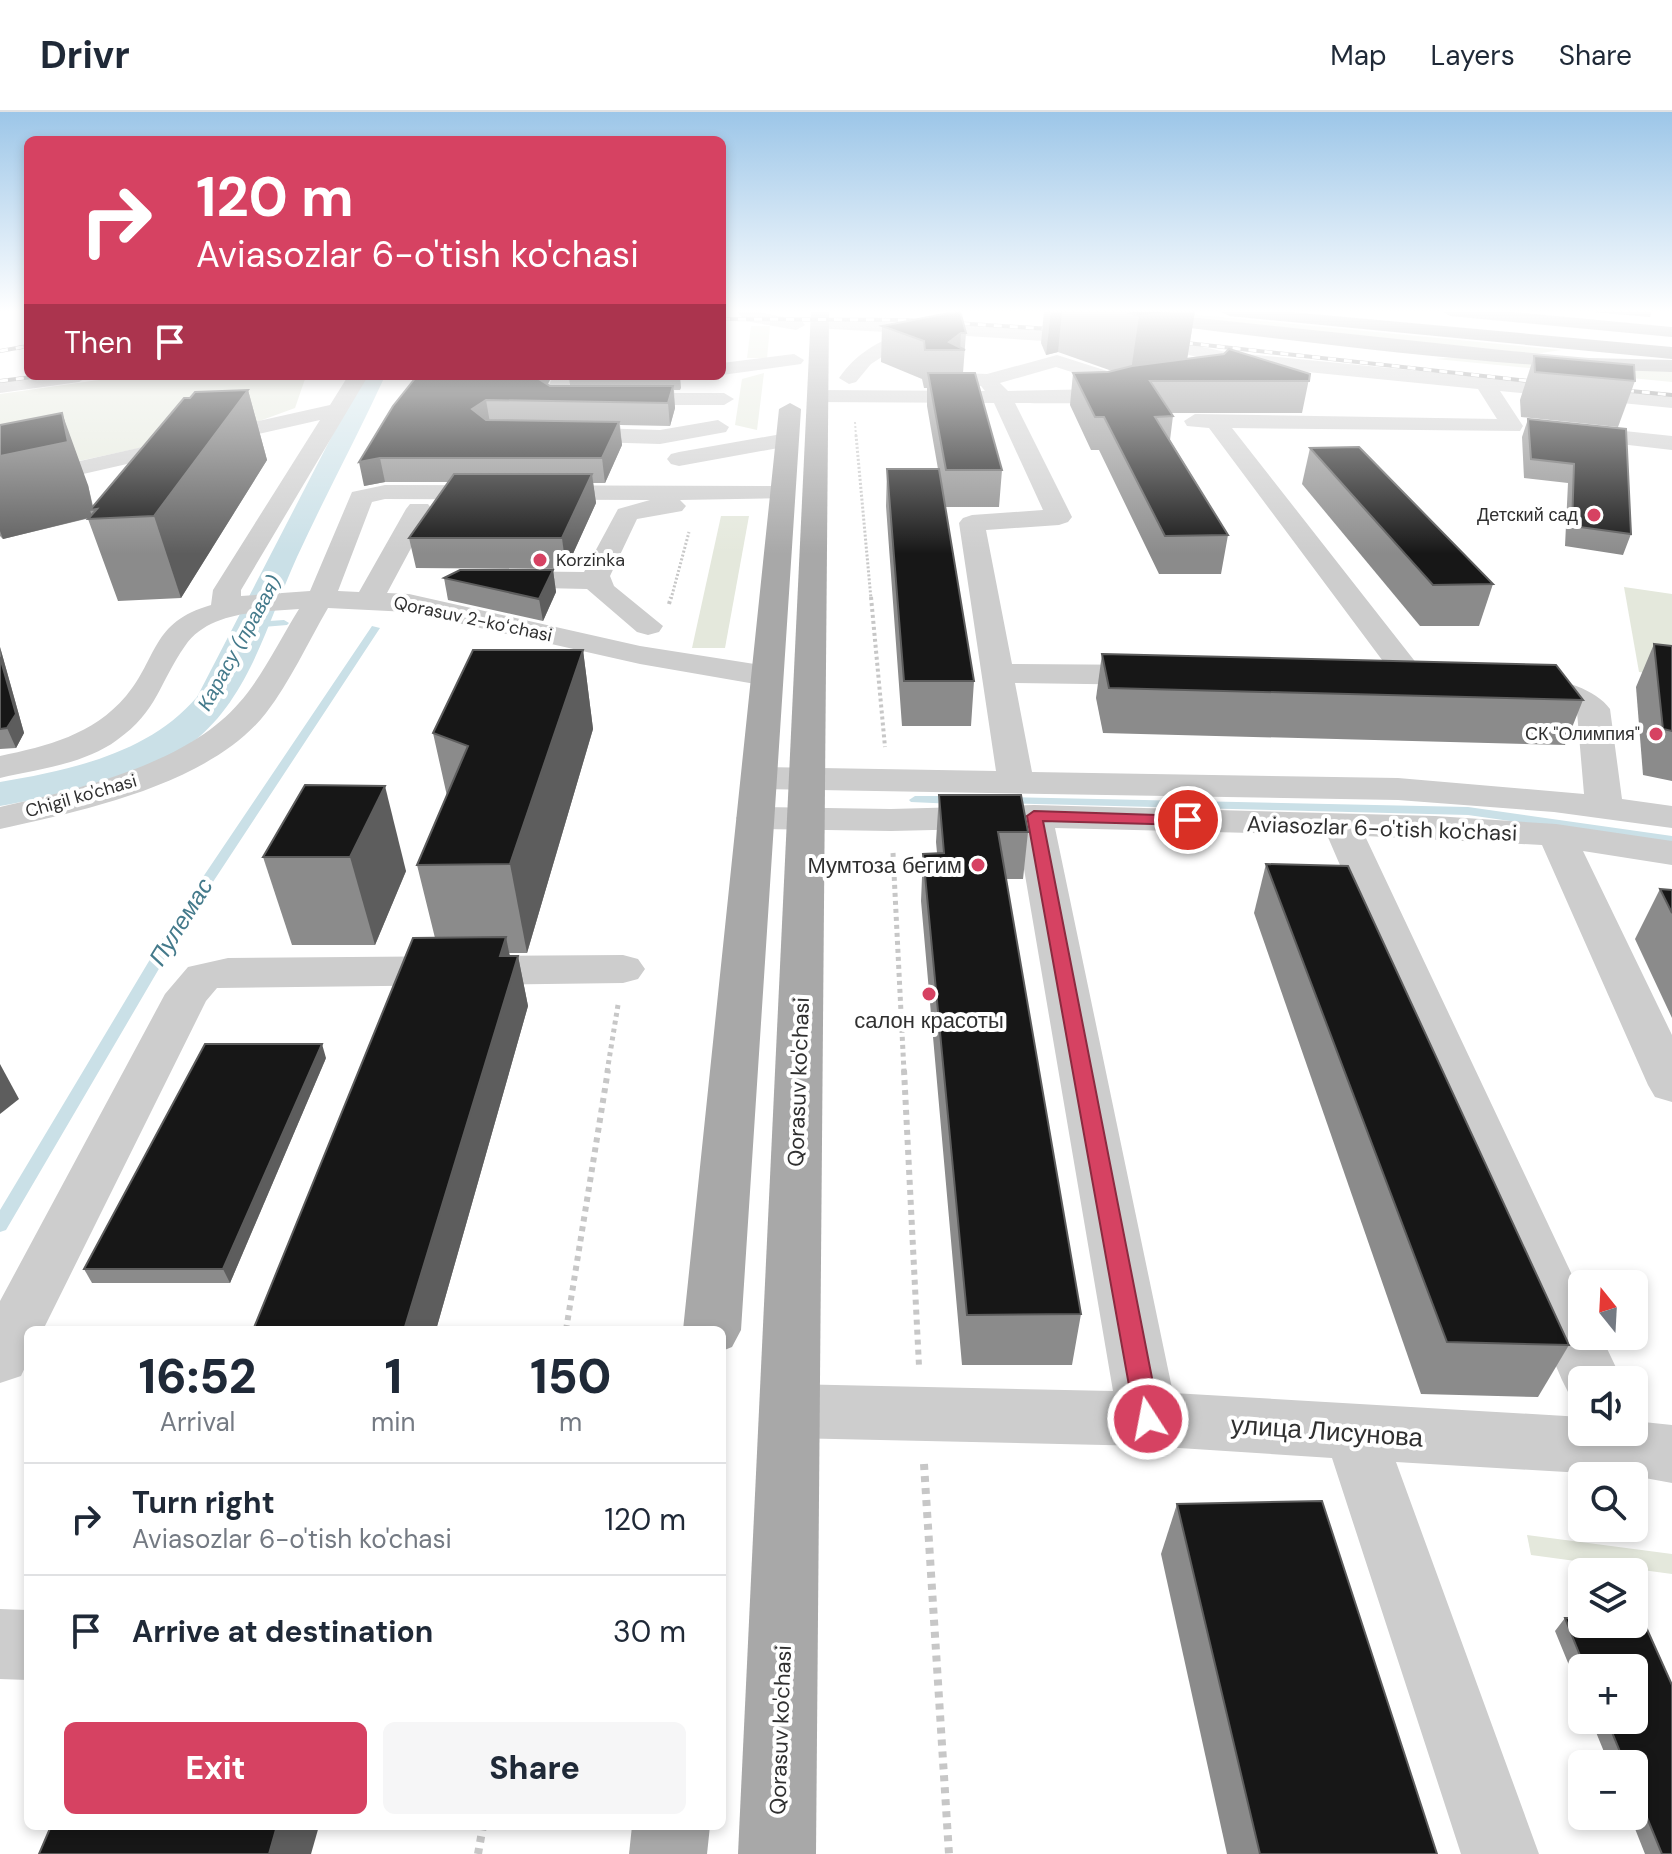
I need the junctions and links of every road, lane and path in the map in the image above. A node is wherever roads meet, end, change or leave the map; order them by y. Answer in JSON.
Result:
{"nodes":[{"id":1,"x":347,"y":392,"type":"edge"},
{"id":2,"x":556,"y":392,"type":"edge"},
{"id":3,"x":724,"y":392,"type":"edge"},
{"id":4,"x":791,"y":392,"type":"edge"},
{"id":5,"x":818,"y":392,"type":"edge"},
{"id":6,"x":851,"y":392,"type":"edge"},
{"id":7,"x":996,"y":392,"type":"edge"},
{"id":8,"x":1061,"y":392,"type":"edge"},
{"id":9,"x":1112,"y":392,"type":"edge"},
{"id":10,"x":1491,"y":392,"type":"edge"},
{"id":11,"x":1566,"y":392,"type":"edge"},
{"id":12,"x":724,"y":399,"type":"junction"},
{"id":13,"x":1672,"y":402,"type":"edge"},
{"id":14,"x":1182,"y":408,"type":"edge"},
{"id":15,"x":335,"y":410,"type":"junction"},
{"id":16,"x":1215,"y":421,"type":"junction"},
{"id":17,"x":1512,"y":426,"type":"junction"},
{"id":18,"x":718,"y":427,"type":"junction"},
{"id":19,"x":536,"y":434,"type":"edge"},
{"id":20,"x":787,"y":439,"type":"junction"},
{"id":21,"x":1672,"y":443,"type":"edge"},
{"id":22,"x":0,"y":486,"type":"edge"},
{"id":23,"x":783,"y":493,"type":"junction"},
{"id":24,"x":692,"y":500,"type":"junction"},
{"id":25,"x":419,"y":509,"type":"dead end"},
{"id":26,"x":422,"y":579,"type":"dead end"},
{"id":27,"x":465,"y":579,"type":"edge"},
{"id":28,"x":598,"y":581,"type":"junction"},
{"id":29,"x":374,"y":589,"type":"junction"},
{"id":30,"x":313,"y":593,"type":"junction"},
{"id":31,"x":235,"y":606,"type":"junction"},
{"id":32,"x":648,"y":626,"type":"dead end"},
{"id":33,"x":677,"y":662,"type":"junction"},
{"id":34,"x":998,"y":673,"type":"junction"},
{"id":35,"x":1189,"y":675,"type":"edge"},
{"id":36,"x":767,"y":676,"type":"junction"},
{"id":37,"x":1348,"y":677,"type":"edge"},
{"id":38,"x":1499,"y":685,"type":"edge"},
{"id":39,"x":0,"y":767,"type":"edge"},
{"id":40,"x":887,"y":779,"type":"junction"},
{"id":41,"x":782,"y":798,"type":"junction"},
{"id":42,"x":1025,"y":799,"type":"junction"},
{"id":43,"x":1604,"y":806,"type":"junction"},
{"id":44,"x":1672,"y":817,"type":"edge"},
{"id":45,"x":0,"y":818,"type":"edge"},
{"id":46,"x":891,"y":820,"type":"junction"},
{"id":47,"x":1341,"y":825,"type":"junction"},
{"id":48,"x":1556,"y":835,"type":"junction"},
{"id":49,"x":1672,"y":853,"type":"edge"},
{"id":50,"x":623,"y":969,"type":"joint"},
{"id":51,"x":1672,"y":1085,"type":"edge"},
{"id":52,"x":567,"y":1326,"type":"edge"},
{"id":53,"x":713,"y":1326,"type":"edge"},
{"id":54,"x":0,"y":1358,"type":"edge"},
{"id":55,"x":1586,"y":1366,"type":"edge"},
{"id":56,"x":789,"y":1411,"type":"junction"},
{"id":57,"x":921,"y":1413,"type":"junction"},
{"id":58,"x":1148,"y":1419,"type":"junction"},
{"id":59,"x":1355,"y":1434,"type":"junction"},
{"id":60,"x":1568,"y":1442,"type":"edge"},
{"id":61,"x":0,"y":1644,"type":"edge"},
{"id":62,"x":24,"y":1645,"type":"edge"},
{"id":63,"x":482,"y":1830,"type":"edge"},
{"id":64,"x":671,"y":1830,"type":"edge"},
{"id":65,"x":478,"y":1854,"type":"edge"},
{"id":66,"x":668,"y":1854,"type":"edge"},
{"id":67,"x":777,"y":1854,"type":"edge"},
{"id":68,"x":949,"y":1854,"type":"edge"},
{"id":69,"x":1500,"y":1854,"type":"edge"}],
"edges":[{"from":1,"to":15,"type":"street"},
{"from":2,"to":12,"type":"street"},
{"from":3,"to":12,"type":"street"},
{"from":4,"to":20,"type":"main road","name":"Qorasuv ko'chasi"},
{"from":5,"to":41,"type":"main road","name":"Qorasuv ko'chasi"},
{"from":6,"to":40,"type":"path"},
{"from":7,"to":34,"type":"street"},
{"from":8,"to":9,"type":"street"},
{"from":10,"to":17,"type":"street"},
{"from":11,"to":13,"type":"street"},
{"from":12,"to":18,"type":"street"},
{"from":14,"to":16,"type":"street"},
{"from":15,"to":22,"type":"street"},
{"from":15,"to":31,"type":"street"},
{"from":16,"to":17,"type":"street"},
{"from":16,"to":37,"type":"street"},
{"from":17,"to":21,"type":"street"},
{"from":18,"to":19,"type":"street"},
{"from":18,"to":20,"type":"street"},
{"from":20,"to":23,"type":"main road","name":"Qorasuv ko'chasi"},
{"from":20,"to":24,"type":"street"},
{"from":23,"to":24,"type":"street"},
{"from":23,"to":36,"type":"main road","name":"Qorasuv ko'chasi"},
{"from":24,"to":28,"type":"street"},
{"from":24,"to":30,"type":"street","name":"Chigil ko'chasi"},
{"from":24,"to":33,"type":"path"},
{"from":25,"to":29,"type":"street"},
{"from":26,"to":29,"type":"street"},
{"from":27,"to":28,"type":"street"},
{"from":28,"to":32,"type":"street"},
{"from":29,"to":30,"type":"street","name":"Qorasuv 2-koʻchasi"},
{"from":29,"to":33,"type":"street","name":"Qorasuv 2-koʻchasi"},
{"from":30,"to":31,"type":"street","name":"Qorasuv 2-koʻchasi"},
{"from":30,"to":45,"type":"street","name":"Chigil ko'chasi"},
{"from":31,"to":39,"type":"street","name":"Qorasuv 2-koʻchasi"},
{"from":33,"to":36,"type":"street","name":"Qorasuv 2-koʻchasi"},
{"from":34,"to":35,"type":"street"},
{"from":34,"to":42,"type":"street"},
{"from":36,"to":41,"type":"main road","name":"Qorasuv ko'chasi"},
{"from":38,"to":43,"type":"street"},
{"from":40,"to":41,"type":"street","name":"Aviasozlar 6-o'tish ko'chasi"},
{"from":40,"to":42,"type":"street","name":"Aviasozlar 6-o'tish ko'chasi"},
{"from":41,"to":46,"type":"street","name":"Aviasozlar 6-o'tish ko'chasi"},
{"from":41,"to":53,"type":"main road","name":"Qorasuv ko'chasi"},
{"from":41,"to":56,"type":"main road","name":"Qorasuv ko'chasi"},
{"from":42,"to":43,"type":"street","name":"Aviasozlar 6-o'tish ko'chasi"},
{"from":42,"to":46,"type":"street","name":"Aviasozlar 6-o'tish ko'chasi"},
{"from":42,"to":47,"type":"street","name":"Aviasozlar 6-o'tish ko'chasi"},
{"from":42,"to":58,"type":"street"},
{"from":43,"to":44,"type":"street","name":"Aviasozlar 6-o'tish ko'chasi"},
{"from":46,"to":57,"type":"path"},
{"from":47,"to":48,"type":"street","name":"Aviasozlar 6-o'tish ko'chasi"},
{"from":47,"to":55,"type":"street"},
{"from":48,"to":49,"type":"street","name":"Aviasozlar 6-o'tish ko'chasi"},
{"from":48,"to":51,"type":"street"},
{"from":50,"to":52,"type":"path"},
{"from":50,"to":54,"type":"street"},
{"from":56,"to":57,"type":"street","name":"улица Лисунова"},
{"from":56,"to":67,"type":"main road","name":"Qorasuv ko'chasi"},
{"from":57,"to":58,"type":"street","name":"улица Лисунова"},
{"from":57,"to":68,"type":"path"},
{"from":58,"to":59,"type":"street","name":"улица Лисунова"},
{"from":59,"to":60,"type":"street","name":"улица Лисунова"},
{"from":59,"to":69,"type":"street"},
{"from":61,"to":62,"type":"street"},
{"from":63,"to":65,"type":"path"},
{"from":64,"to":66,"type":"main road"}]}
